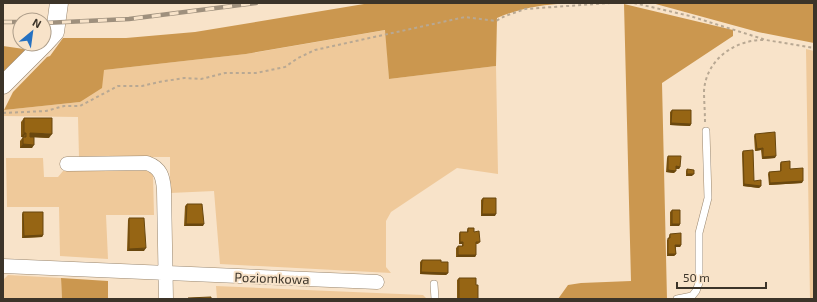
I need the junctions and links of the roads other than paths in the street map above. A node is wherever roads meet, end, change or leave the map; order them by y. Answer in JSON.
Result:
{"nodes":[{"id":1,"x":58,"y":3,"type":"edge"},
{"id":2,"x":52,"y":35,"type":"edge"},
{"id":3,"x":36,"y":52,"type":"edge"},
{"id":4,"x":3,"y":85,"type":"edge"},
{"id":5,"x":706,"y":131,"type":"road end"},
{"id":6,"x":67,"y":164,"type":"dead end"},
{"id":7,"x":3,"y":266,"type":"edge"},
{"id":8,"x":166,"y":273,"type":"junction"},
{"id":9,"x":377,"y":282,"type":"dead end"},
{"id":10,"x":434,"y":284,"type":"dead end"},
{"id":11,"x":166,"y":299,"type":"edge"},
{"id":12,"x":435,"y":299,"type":"edge"},
{"id":13,"x":677,"y":299,"type":"edge"}],
"edges":[{"from":1,"to":2,"type":"street"},
{"from":3,"to":4,"type":"street"},
{"from":5,"to":13,"type":"lane"},
{"from":6,"to":8,"type":"street"},
{"from":7,"to":8,"type":"street","name":"Poziomkowa"},
{"from":8,"to":9,"type":"street","name":"Poziomkowa"},
{"from":8,"to":11,"type":"street"},
{"from":10,"to":12,"type":"lane"}]}
